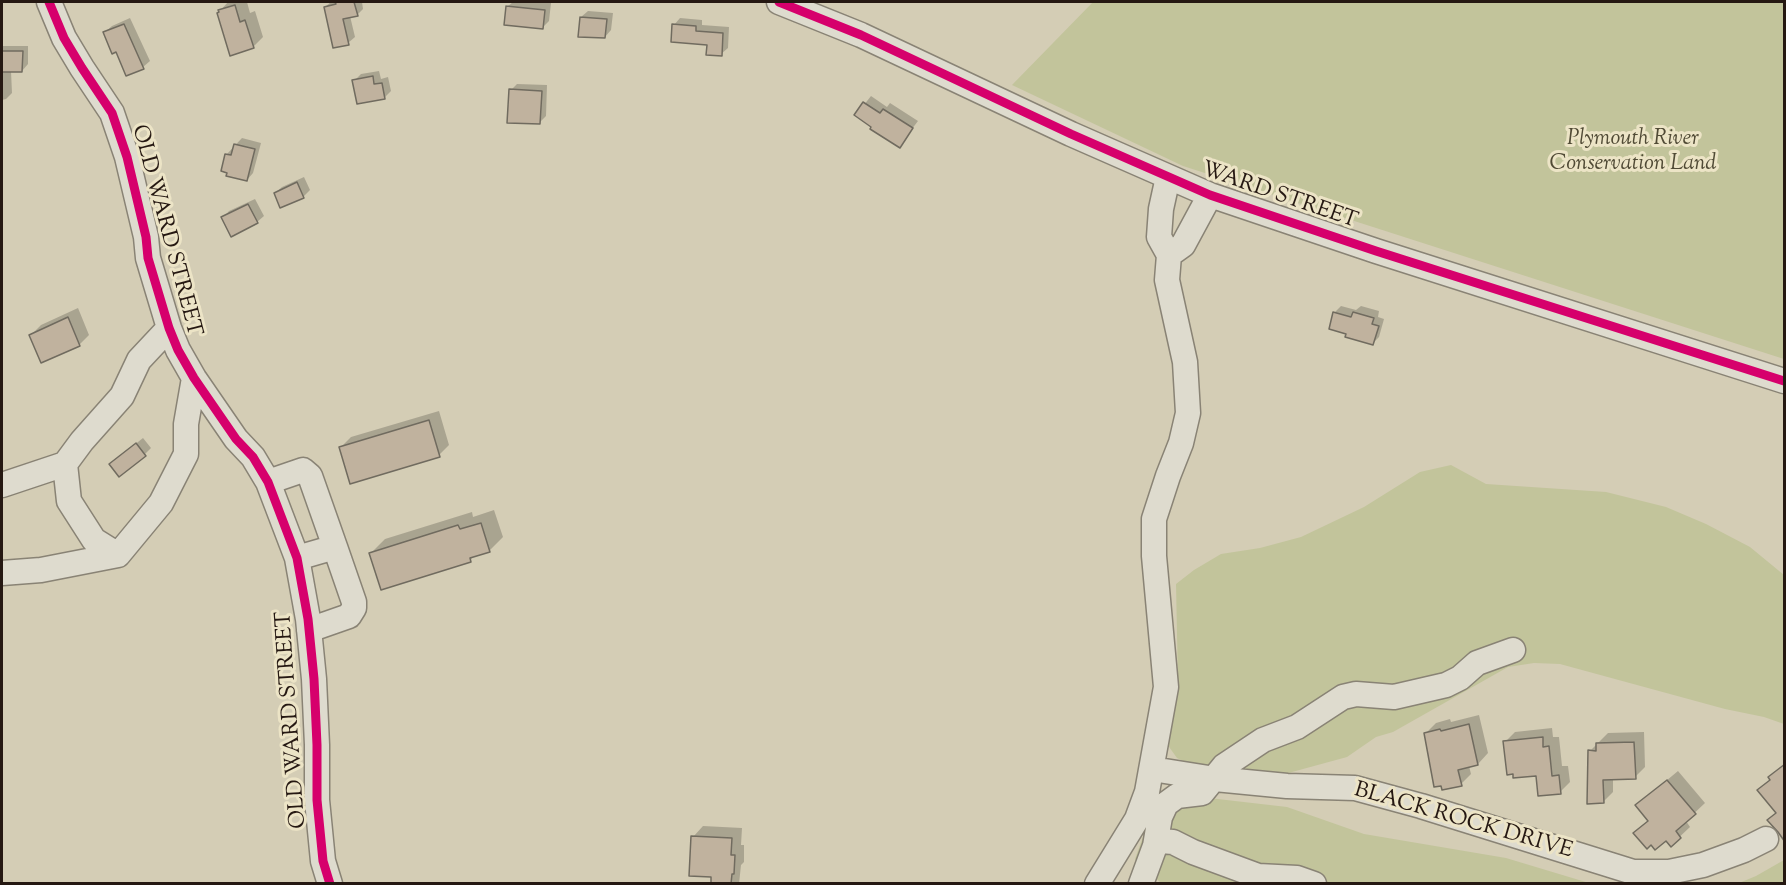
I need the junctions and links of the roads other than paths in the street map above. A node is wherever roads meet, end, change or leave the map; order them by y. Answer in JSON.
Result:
{"nodes":[{"id":1,"x":49,"y":2,"type":"edge"},
{"id":2,"x":779,"y":2,"type":"edge"},
{"id":3,"x":1168,"y":177,"type":"junction"},
{"id":4,"x":1210,"y":195,"type":"junction"},
{"id":5,"x":1169,"y":255,"type":"junction"},
{"id":6,"x":169,"y":328,"type":"junction"},
{"id":7,"x":194,"y":378,"type":"junction"},
{"id":8,"x":1785,"y":381,"type":"edge"},
{"id":9,"x":65,"y":464,"type":"junction"},
{"id":10,"x":268,"y":482,"type":"junction"},
{"id":11,"x":2,"y":485,"type":"edge"},
{"id":12,"x":335,"y":547,"type":"junction"},
{"id":13,"x":118,"y":555,"type":"junction"},
{"id":14,"x":297,"y":558,"type":"junction"},
{"id":15,"x":2,"y":573,"type":"edge"},
{"id":16,"x":309,"y":630,"type":"junction"},
{"id":17,"x":1514,"y":650,"type":"dead end"},
{"id":18,"x":1152,"y":769,"type":"junction"},
{"id":19,"x":1215,"y":779,"type":"junction"},
{"id":20,"x":1766,"y":838,"type":"dead end"},
{"id":21,"x":1155,"y":846,"type":"junction"},
{"id":22,"x":330,"y":884,"type":"edge"},
{"id":23,"x":1097,"y":884,"type":"edge"},
{"id":24,"x":1141,"y":884,"type":"edge"},
{"id":25,"x":1314,"y":884,"type":"edge"}],
"edges":[{"from":1,"to":6,"type":"street","name":"OLD WARD STREET"},
{"from":2,"to":3,"type":"street","name":"WARD STREET"},
{"from":3,"to":4,"type":"street","name":"WARD STREET"},
{"from":3,"to":5,"type":"street"},
{"from":4,"to":5,"type":"street"},
{"from":4,"to":8,"type":"street","name":"WARD STREET"},
{"from":5,"to":18,"type":"street"},
{"from":6,"to":7,"type":"street","name":"OLD WARD STREET"},
{"from":6,"to":9,"type":"street"},
{"from":7,"to":10,"type":"street","name":"OLD WARD STREET"},
{"from":7,"to":13,"type":"street"},
{"from":9,"to":11,"type":"street"},
{"from":9,"to":13,"type":"street"},
{"from":10,"to":12,"type":"street"},
{"from":10,"to":14,"type":"street","name":"OLD WARD STREET"},
{"from":12,"to":14,"type":"street"},
{"from":12,"to":16,"type":"street"},
{"from":13,"to":15,"type":"street"},
{"from":14,"to":16,"type":"street","name":"OLD WARD STREET"},
{"from":16,"to":22,"type":"street","name":"OLD WARD STREET"},
{"from":17,"to":19,"type":"street"},
{"from":18,"to":19,"type":"street","name":"BLACK ROCK DRIVE"},
{"from":18,"to":23,"type":"street"},
{"from":19,"to":20,"type":"street","name":"BLACK ROCK DRIVE"},
{"from":19,"to":21,"type":"street"},
{"from":21,"to":24,"type":"street"},
{"from":21,"to":25,"type":"street"}]}
